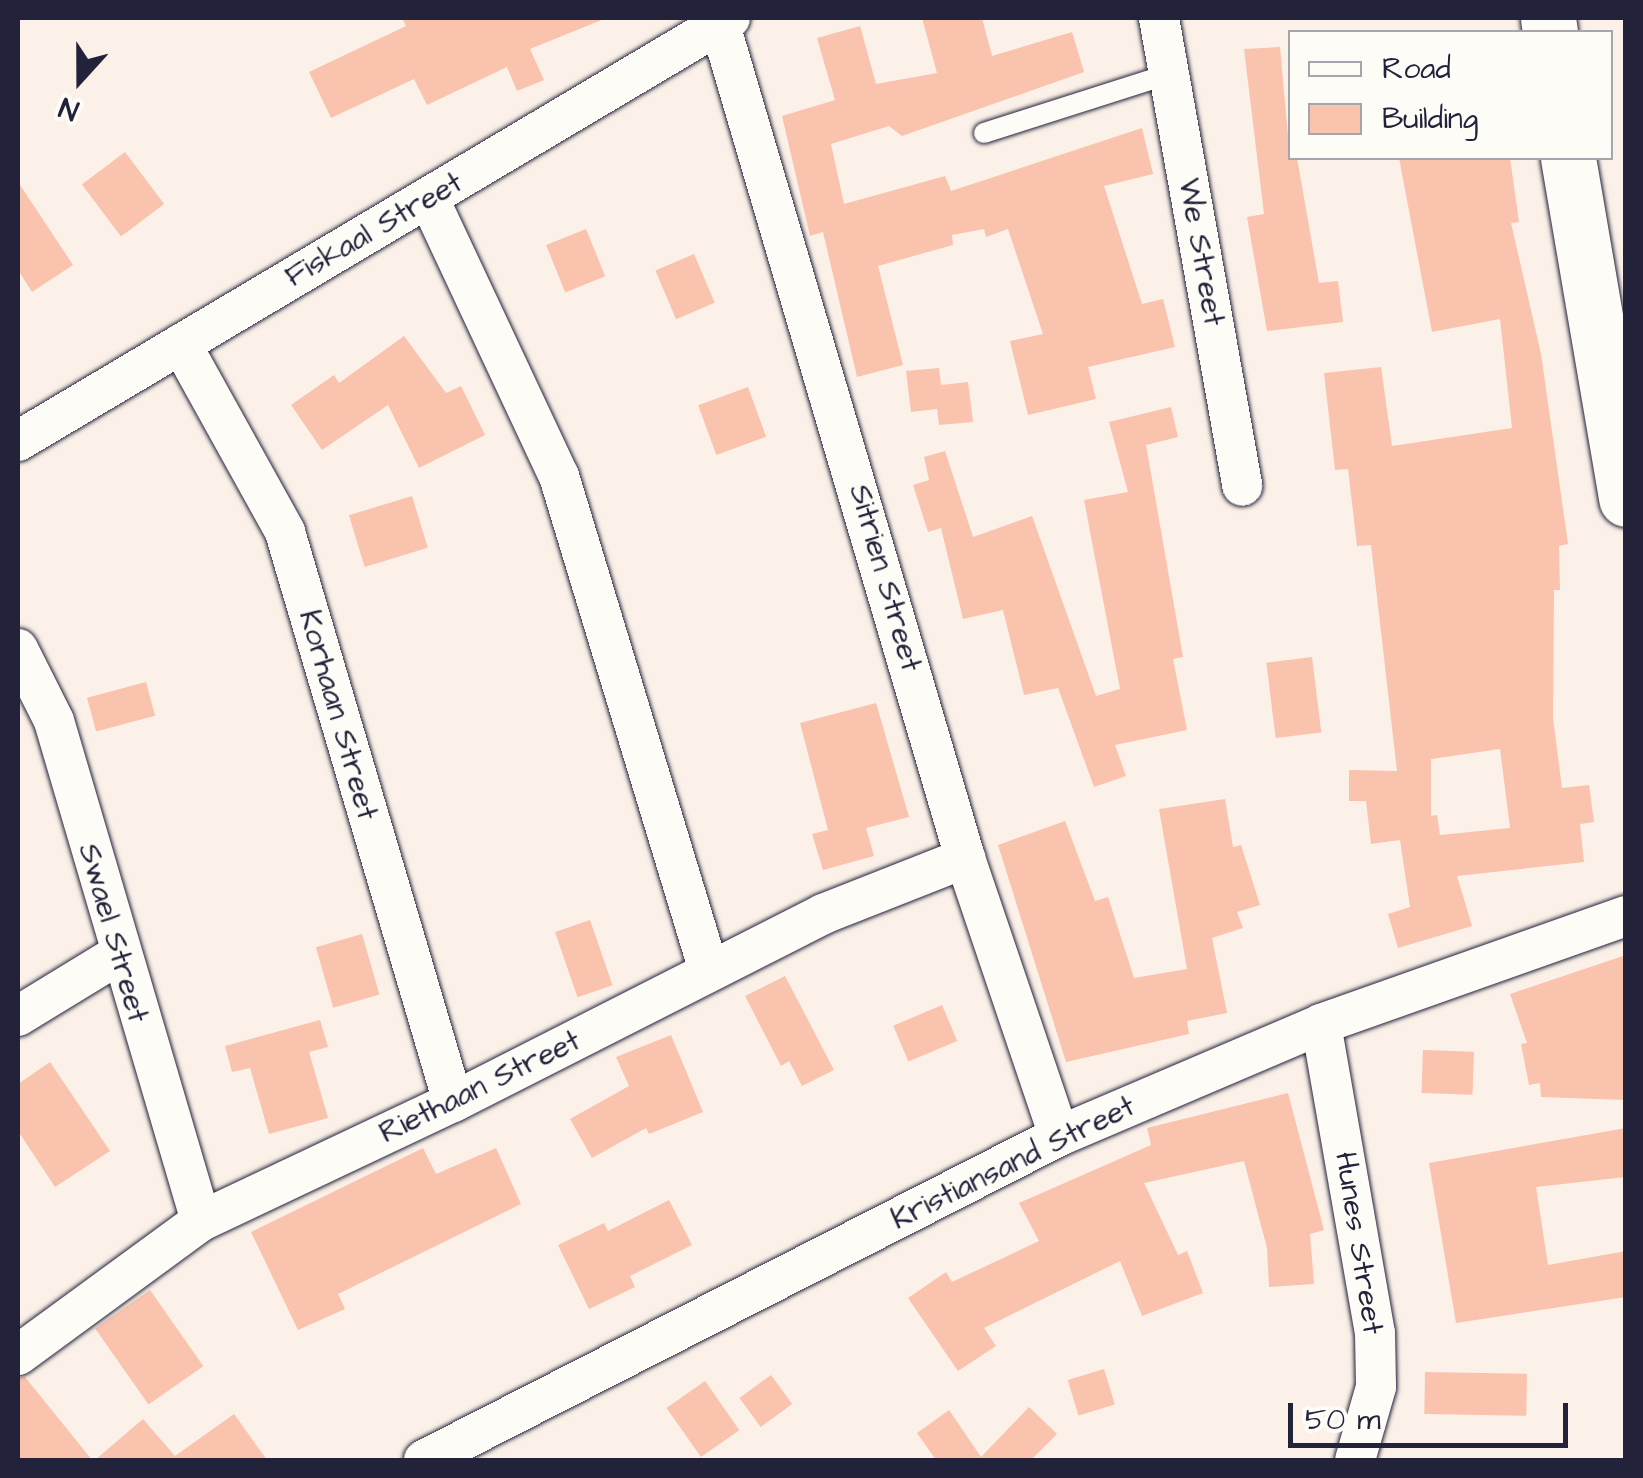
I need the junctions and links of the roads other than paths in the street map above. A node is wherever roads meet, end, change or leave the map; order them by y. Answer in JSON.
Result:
{"nodes":[{"id":1,"x":1160,"y":18,"type":"edge"},
{"id":2,"x":723,"y":19,"type":"edge"},
{"id":3,"x":1170,"y":74,"type":"junction"},
{"id":4,"x":984,"y":133,"type":"dead end"},
{"id":5,"x":1569,"y":160,"type":"edge"},
{"id":6,"x":429,"y":199,"type":"junction"},
{"id":7,"x":1604,"y":252,"type":"edge"},
{"id":8,"x":181,"y":344,"type":"junction"},
{"id":9,"x":18,"y":441,"type":"edge"},
{"id":10,"x":1242,"y":486,"type":"dead end"},
{"id":11,"x":1626,"y":499,"type":"edge"},
{"id":12,"x":18,"y":649,"type":"edge"},
{"id":13,"x":965,"y":858,"type":"junction"},
{"id":14,"x":1626,"y":916,"type":"edge"},
{"id":15,"x":118,"y":955,"type":"junction"},
{"id":16,"x":709,"y":971,"type":"junction"},
{"id":17,"x":18,"y":1016,"type":"edge"},
{"id":18,"x":1321,"y":1024,"type":"junction"},
{"id":19,"x":454,"y":1102,"type":"junction"},
{"id":20,"x":1059,"y":1136,"type":"junction"},
{"id":21,"x":201,"y":1222,"type":"junction"},
{"id":22,"x":18,"y":1355,"type":"edge"},
{"id":23,"x":424,"y":1460,"type":"edge"},
{"id":24,"x":1355,"y":1460,"type":"edge"}],
"edges":[{"from":1,"to":3,"type":"street","name":"We Street"},
{"from":2,"to":6,"type":"street","name":"Fiskaal Street"},
{"from":2,"to":13,"type":"street","name":"Sitrien Street"},
{"from":3,"to":4,"type":"lane"},
{"from":3,"to":10,"type":"street","name":"We Street"},
{"from":5,"to":7,"type":"street"},
{"from":6,"to":8,"type":"street","name":"Fiskaal Street"},
{"from":6,"to":16,"type":"street"},
{"from":7,"to":11,"type":"street"},
{"from":8,"to":9,"type":"street","name":"Fiskaal Street"},
{"from":8,"to":19,"type":"street","name":"Korhaan Street"},
{"from":12,"to":15,"type":"street","name":"Swael Street"},
{"from":13,"to":16,"type":"street","name":"Riethaan Street"},
{"from":13,"to":20,"type":"street","name":"Sitrien Street"},
{"from":14,"to":18,"type":"street","name":"Kristiansand Street"},
{"from":15,"to":17,"type":"street"},
{"from":15,"to":21,"type":"street","name":"Swael Street"},
{"from":16,"to":19,"type":"street","name":"Riethaan Street"},
{"from":18,"to":20,"type":"street","name":"Kristiansand Street"},
{"from":18,"to":24,"type":"street","name":"Hunes Street"},
{"from":19,"to":21,"type":"street","name":"Riethaan Street"},
{"from":20,"to":23,"type":"street","name":"Kristiansand Street"},
{"from":21,"to":22,"type":"street","name":"Riethaan Street"}]}
